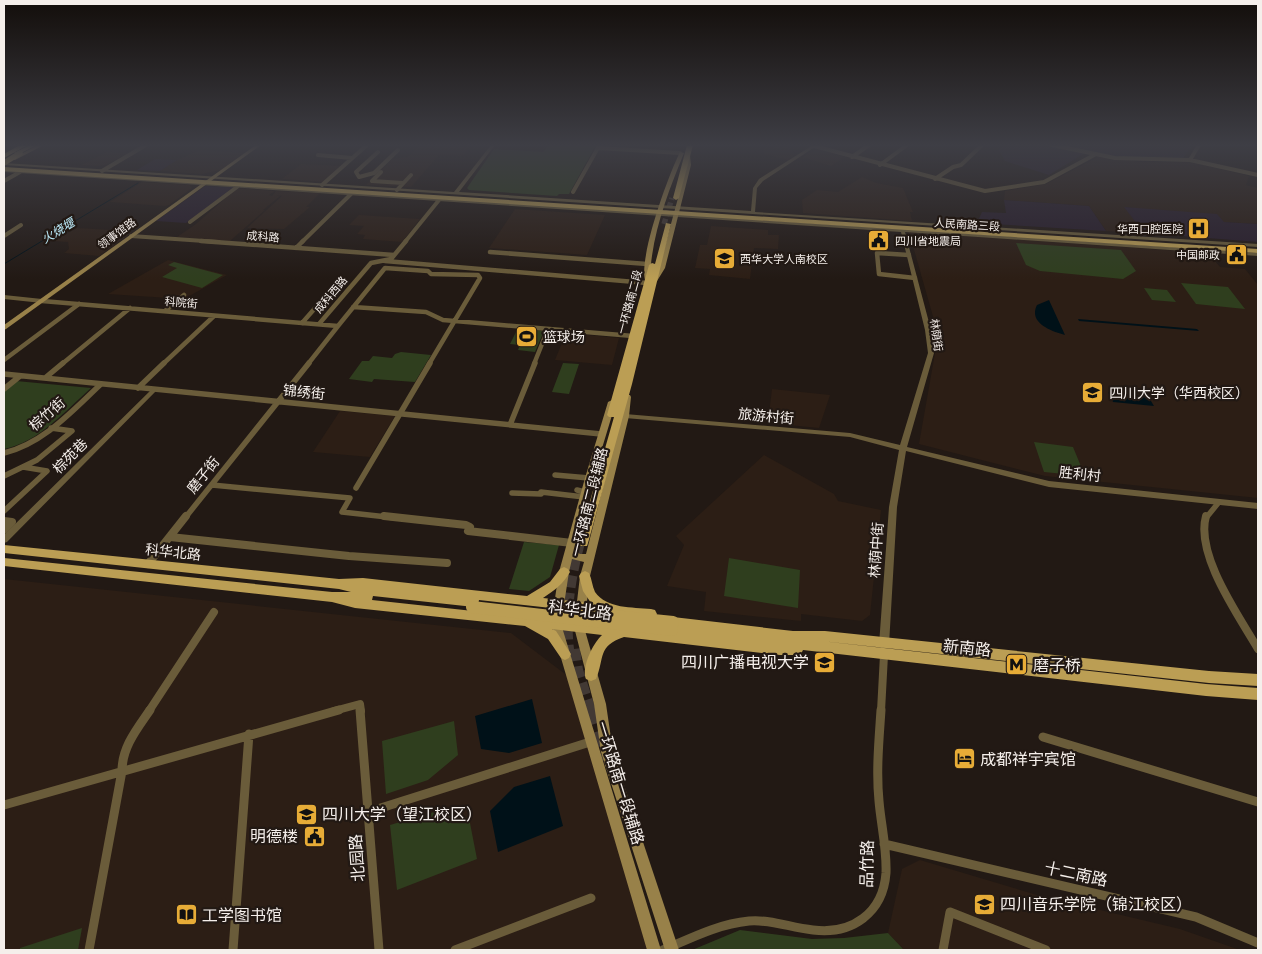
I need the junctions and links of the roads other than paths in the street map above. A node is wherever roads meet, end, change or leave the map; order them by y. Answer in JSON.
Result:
{"nodes":[{"id":1,"x":196,"y":190,"type":"edge"},
{"id":2,"x":234,"y":190,"type":"edge"},
{"id":3,"x":278,"y":190,"type":"edge"},
{"id":4,"x":337,"y":190,"type":"edge"},
{"id":5,"x":390,"y":190,"type":"edge"},
{"id":6,"x":397,"y":190,"type":"joint"},
{"id":7,"x":458,"y":190,"type":"edge"},
{"id":8,"x":676,"y":190,"type":"edge"},
{"id":9,"x":676,"y":190,"type":"edge"},
{"id":10,"x":755,"y":190,"type":"edge"},
{"id":11,"x":975,"y":190,"type":"edge"},
{"id":12,"x":1005,"y":190,"type":"edge"},
{"id":13,"x":351,"y":194,"type":"junction"},
{"id":14,"x":455,"y":194,"type":"junction"},
{"id":15,"x":439,"y":200,"type":"junction"},
{"id":16,"x":646,"y":206,"type":"junction"},
{"id":17,"x":662,"y":211,"type":"junction"},
{"id":18,"x":671,"y":211,"type":"junction"},
{"id":19,"x":752,"y":213,"type":"junction"},
{"id":20,"x":648,"y":214,"type":"junction"},
{"id":21,"x":190,"y":222,"type":"dead end"},
{"id":22,"x":21,"y":225,"type":"dead end"},
{"id":23,"x":902,"y":227,"type":"junction"},
{"id":24,"x":4,"y":236,"type":"edge"},
{"id":25,"x":131,"y":236,"type":"junction"},
{"id":26,"x":296,"y":248,"type":"junction"},
{"id":27,"x":1258,"y":250,"type":"edge"},
{"id":28,"x":490,"y":252,"type":"dead end"},
{"id":29,"x":394,"y":255,"type":"junction"},
{"id":30,"x":909,"y":255,"type":"junction"},
{"id":31,"x":385,"y":261,"type":"junction"},
{"id":32,"x":647,"y":264,"type":"junction"},
{"id":33,"x":915,"y":278,"type":"junction"},
{"id":34,"x":650,"y":281,"type":"junction"},
{"id":35,"x":338,"y":282,"type":"dead end"},
{"id":36,"x":184,"y":295,"type":"dead end"},
{"id":37,"x":4,"y":297,"type":"edge"},
{"id":38,"x":42,"y":301,"type":"junction"},
{"id":39,"x":79,"y":304,"type":"junction"},
{"id":40,"x":353,"y":307,"type":"junction"},
{"id":41,"x":130,"y":308,"type":"junction"},
{"id":42,"x":165,"y":311,"type":"junction"},
{"id":43,"x":214,"y":316,"type":"junction"},
{"id":44,"x":454,"y":321,"type":"junction"},
{"id":45,"x":302,"y":323,"type":"junction"},
{"id":46,"x":319,"y":324,"type":"junction"},
{"id":47,"x":338,"y":326,"type":"junction"},
{"id":48,"x":4,"y":328,"type":"edge"},
{"id":49,"x":548,"y":329,"type":"junction"},
{"id":50,"x":633,"y":336,"type":"junction"},
{"id":51,"x":4,"y":360,"type":"edge"},
{"id":52,"x":4,"y":374,"type":"edge"},
{"id":53,"x":20,"y":376,"type":"junction"},
{"id":54,"x":45,"y":378,"type":"junction"},
{"id":55,"x":101,"y":384,"type":"junction"},
{"id":56,"x":624,"y":385,"type":"junction"},
{"id":57,"x":138,"y":388,"type":"junction"},
{"id":58,"x":4,"y":389,"type":"edge"},
{"id":59,"x":155,"y":389,"type":"junction"},
{"id":60,"x":278,"y":402,"type":"junction"},
{"id":61,"x":399,"y":414,"type":"junction"},
{"id":62,"x":625,"y":416,"type":"junction"},
{"id":63,"x":510,"y":425,"type":"junction"},
{"id":64,"x":51,"y":428,"type":"junction"},
{"id":65,"x":602,"y":434,"type":"junction"},
{"id":66,"x":903,"y":448,"type":"junction"},
{"id":67,"x":4,"y":453,"type":"edge"},
{"id":68,"x":22,"y":467,"type":"junction"},
{"id":69,"x":555,"y":475,"type":"dead end"},
{"id":70,"x":4,"y":476,"type":"edge"},
{"id":71,"x":589,"y":478,"type":"junction"},
{"id":72,"x":212,"y":485,"type":"junction"},
{"id":73,"x":356,"y":488,"type":"dead end"},
{"id":74,"x":512,"y":492,"type":"dead end"},
{"id":75,"x":582,"y":493,"type":"junction"},
{"id":76,"x":1219,"y":502,"type":"junction"},
{"id":77,"x":1258,"y":506,"type":"edge"},
{"id":78,"x":4,"y":511,"type":"edge"},
{"id":79,"x":4,"y":521,"type":"edge"},
{"id":80,"x":4,"y":530,"type":"edge"},
{"id":81,"x":170,"y":537,"type":"junction"},
{"id":82,"x":4,"y":540,"type":"edge"},
{"id":83,"x":576,"y":544,"type":"junction"},
{"id":84,"x":4,"y":549,"type":"edge"},
{"id":85,"x":590,"y":556,"type":"junction"},
{"id":86,"x":4,"y":562,"type":"edge"},
{"id":87,"x":148,"y":564,"type":"junction"},
{"id":88,"x":447,"y":564,"type":"dead end"},
{"id":89,"x":564,"y":572,"type":"junction"},
{"id":90,"x":584,"y":576,"type":"junction"},
{"id":91,"x":339,"y":584,"type":"junction"},
{"id":92,"x":332,"y":597,"type":"junction"},
{"id":93,"x":531,"y":601,"type":"junction"},
{"id":94,"x":473,"y":604,"type":"junction"},
{"id":95,"x":560,"y":604,"type":"junction"},
{"id":96,"x":581,"y":606,"type":"junction"},
{"id":97,"x":614,"y":610,"type":"junction"},
{"id":98,"x":214,"y":612,"type":"dead end"},
{"id":99,"x":654,"y":614,"type":"junction"},
{"id":100,"x":530,"y":621,"type":"junction"},
{"id":101,"x":556,"y":624,"type":"junction"},
{"id":102,"x":673,"y":626,"type":"joint"},
{"id":103,"x":580,"y":627,"type":"junction"},
{"id":104,"x":624,"y":632,"type":"junction"},
{"id":105,"x":652,"y":635,"type":"junction"},
{"id":106,"x":826,"y":642,"type":"junction"},
{"id":107,"x":884,"y":649,"type":"junction"},
{"id":108,"x":1258,"y":649,"type":"edge"},
{"id":109,"x":565,"y":654,"type":"junction"},
{"id":110,"x":591,"y":675,"type":"junction"},
{"id":111,"x":1258,"y":680,"type":"edge"},
{"id":112,"x":1258,"y":694,"type":"edge"},
{"id":113,"x":249,"y":734,"type":"junction"},
{"id":114,"x":1043,"y":737,"type":"dead end"},
{"id":115,"x":590,"y":742,"type":"junction"},
{"id":116,"x":122,"y":771,"type":"junction"},
{"id":117,"x":1258,"y":802,"type":"edge"},
{"id":118,"x":4,"y":806,"type":"edge"},
{"id":119,"x":368,"y":812,"type":"junction"},
{"id":120,"x":884,"y":844,"type":"junction"},
{"id":121,"x":591,"y":898,"type":"dead end"},
{"id":122,"x":1258,"y":943,"type":"edge"},
{"id":123,"x":669,"y":949,"type":"edge"},
{"id":124,"x":89,"y":950,"type":"edge"},
{"id":125,"x":233,"y":950,"type":"edge"},
{"id":126,"x":377,"y":950,"type":"edge"},
{"id":127,"x":455,"y":950,"type":"edge"},
{"id":128,"x":654,"y":950,"type":"edge"},
{"id":129,"x":943,"y":950,"type":"edge"},
{"id":130,"x":1046,"y":950,"type":"edge"}],
"edges":[{"from":1,"to":25,"type":"main road","name":"领事馆路"},
{"from":2,"to":21,"type":"street"},
{"from":3,"to":13,"type":"street"},
{"from":4,"to":17,"type":"main road"},
{"from":5,"to":6,"type":"street"},
{"from":6,"to":14,"type":"street"},
{"from":7,"to":14,"type":"street"},
{"from":8,"to":18,"type":"main road","name":"一环路南二段"},
{"from":9,"to":18,"type":"main road"},
{"from":10,"to":19,"type":"street"},
{"from":11,"to":12,"type":"street"},
{"from":13,"to":15,"type":"street"},
{"from":13,"to":26,"type":"street"},
{"from":14,"to":16,"type":"street"},
{"from":15,"to":20,"type":"street"},
{"from":15,"to":29,"type":"street","name":"成科西路"},
{"from":16,"to":17,"type":"street"},
{"from":16,"to":18,"type":"street"},
{"from":17,"to":18,"type":"main road"},
{"from":17,"to":18,"type":"main road"},
{"from":17,"to":18,"type":"main road"},
{"from":17,"to":20,"type":"street"},
{"from":18,"to":19,"type":"street","name":"人民南路三段"},
{"from":18,"to":20,"type":"street"},
{"from":18,"to":23,"type":"main road","name":"人民南路三段"},
{"from":18,"to":23,"type":"street","name":"人民南路三段"},
{"from":18,"to":32,"type":"main road"},
{"from":18,"to":34,"type":"main road","name":"一环路南二段"},
{"from":19,"to":23,"type":"street","name":"人民南路三段"},
{"from":22,"to":24,"type":"street"},
{"from":23,"to":27,"type":"main road","name":"人民南路三段"},
{"from":23,"to":30,"type":"street","name":"林荫街"},
{"from":25,"to":26,"type":"street","name":"成科路"},
{"from":25,"to":38,"type":"main road","name":"领事馆路"},
{"from":26,"to":29,"type":"street","name":"成科路"},
{"from":28,"to":32,"type":"street"},
{"from":29,"to":31,"type":"street","name":"成科西路"},
{"from":30,"to":33,"type":"street","name":"林荫街"},
{"from":30,"to":33,"type":"street"},
{"from":31,"to":34,"type":"street"},
{"from":31,"to":46,"type":"street","name":"成科西路"},
{"from":32,"to":34,"type":"main road"},
{"from":33,"to":66,"type":"street","name":"林荫街"},
{"from":34,"to":50,"type":"main road","name":"一环路南二段"},
{"from":34,"to":56,"type":"main road","name":"一环路南二段"},
{"from":35,"to":45,"type":"street"},
{"from":36,"to":42,"type":"street"},
{"from":37,"to":38,"type":"street"},
{"from":38,"to":39,"type":"street","name":"科院街"},
{"from":38,"to":48,"type":"main road","name":"领事馆路"},
{"from":39,"to":41,"type":"street","name":"科院街"},
{"from":39,"to":51,"type":"street"},
{"from":40,"to":44,"type":"street"},
{"from":40,"to":44,"type":"street"},
{"from":40,"to":47,"type":"street"},
{"from":41,"to":42,"type":"street","name":"科院街"},
{"from":41,"to":54,"type":"street"},
{"from":42,"to":43,"type":"street","name":"科院街"},
{"from":43,"to":45,"type":"street","name":"科院街"},
{"from":43,"to":57,"type":"street"},
{"from":44,"to":49,"type":"street"},
{"from":44,"to":61,"type":"street"},
{"from":45,"to":46,"type":"street","name":"科院街"},
{"from":46,"to":47,"type":"street","name":"成科西路"},
{"from":47,"to":60,"type":"street","name":"成科西路"},
{"from":49,"to":50,"type":"street"},
{"from":49,"to":63,"type":"street"},
{"from":50,"to":56,"type":"main road","name":"一环路南二段"},
{"from":52,"to":53,"type":"street","name":"锦绣街"},
{"from":53,"to":54,"type":"street","name":"锦绣街"},
{"from":53,"to":58,"type":"street"},
{"from":54,"to":55,"type":"street","name":"锦绣街"},
{"from":55,"to":57,"type":"street","name":"锦绣街"},
{"from":55,"to":64,"type":"street","name":"棕竹街"},
{"from":56,"to":62,"type":"main road","name":"一环路南二段辅路"},
{"from":56,"to":65,"type":"main road","name":"一环路南二段辅路"},
{"from":56,"to":83,"type":"main road"},
{"from":57,"to":59,"type":"street","name":"锦绣街"},
{"from":59,"to":60,"type":"street","name":"锦绣街"},
{"from":59,"to":82,"type":"street","name":"棕苑巷"},
{"from":60,"to":61,"type":"street","name":"锦绣街"},
{"from":60,"to":72,"type":"street","name":"磨子街"},
{"from":61,"to":63,"type":"street","name":"锦绣街"},
{"from":61,"to":73,"type":"street"},
{"from":62,"to":66,"type":"street","name":"旅游村街"},
{"from":62,"to":85,"type":"main road","name":"一环路南二段辅路"},
{"from":63,"to":65,"type":"street","name":"锦绣街"},
{"from":64,"to":67,"type":"street","name":"棕竹街"},
{"from":64,"to":68,"type":"street"},
{"from":65,"to":71,"type":"main road","name":"一环路南二段辅路"},
{"from":66,"to":76,"type":"street","name":"胜利村"},
{"from":66,"to":107,"type":"street","name":"林荫中街"},
{"from":68,"to":70,"type":"street"},
{"from":68,"to":78,"type":"street"},
{"from":69,"to":71,"type":"street"},
{"from":71,"to":75,"type":"main road","name":"一环路南二段辅路"},
{"from":72,"to":81,"type":"street","name":"磨子街"},
{"from":72,"to":83,"type":"street"},
{"from":74,"to":75,"type":"street"},
{"from":75,"to":83,"type":"main road","name":"一环路南二段辅路"},
{"from":76,"to":77,"type":"street","name":"胜利村"},
{"from":76,"to":108,"type":"street"},
{"from":79,"to":80,"type":"street"},
{"from":81,"to":87,"type":"street","name":"磨子街"},
{"from":81,"to":88,"type":"street"},
{"from":83,"to":85,"type":"main road"},
{"from":83,"to":89,"type":"main road","name":"一环路南二段辅路"},
{"from":84,"to":87,"type":"main road","name":"科华北路"},
{"from":85,"to":90,"type":"main road","name":"一环路南二段辅路"},
{"from":86,"to":92,"type":"main road","name":"科华北路"},
{"from":87,"to":91,"type":"main road","name":"科华北路"},
{"from":89,"to":93,"type":"main road"},
{"from":89,"to":95,"type":"main road","name":"一环路南二段辅路"},
{"from":90,"to":96,"type":"main road","name":"一环路南二段辅路"},
{"from":90,"to":97,"type":"main road"},
{"from":91,"to":93,"type":"main road","name":"科华北路"},
{"from":91,"to":94,"type":"main road","name":"科华北路"},
{"from":92,"to":94,"type":"main road","name":"科华北路"},
{"from":92,"to":100,"type":"main road","name":"科华北路"},
{"from":93,"to":95,"type":"main road","name":"科华北路"},
{"from":93,"to":100,"type":"main road"},
{"from":94,"to":102,"type":"main road","name":"科华北路","bridge":true},
{"from":95,"to":96,"type":"main road","name":"科华北路"},
{"from":95,"to":101,"type":"main road","name":"一环路南二段辅路"},
{"from":96,"to":97,"type":"main road","name":"科华北路"},
{"from":96,"to":103,"type":"main road","name":"一环路南二段辅路"},
{"from":97,"to":99,"type":"main road","name":"科华北路"},
{"from":98,"to":116,"type":"street"},
{"from":99,"to":105,"type":"main road"},
{"from":99,"to":106,"type":"main road","name":"科华北路"},
{"from":100,"to":101,"type":"main road","name":"科华北路"},
{"from":100,"to":109,"type":"main road"},
{"from":101,"to":103,"type":"main road","name":"科华北路"},
{"from":101,"to":109,"type":"main road","name":"一环路南一段辅路"},
{"from":102,"to":106,"type":"main road","name":"新南路"},
{"from":103,"to":104,"type":"main road","name":"科华北路"},
{"from":103,"to":110,"type":"main road","name":"一环路南一段辅路"},
{"from":104,"to":105,"type":"main road","name":"科华北路"},
{"from":104,"to":110,"type":"main road"},
{"from":105,"to":106,"type":"main road","name":"科华北路"},
{"from":106,"to":107,"type":"main road","name":"新南路"},
{"from":107,"to":111,"type":"main road","name":"新南路"},
{"from":107,"to":112,"type":"main road","name":"新南路"},
{"from":107,"to":120,"type":"street","name":"品竹路"},
{"from":109,"to":115,"type":"main road","name":"一环路南一段辅路"},
{"from":110,"to":123,"type":"main road","name":"一环路南一段辅路"},
{"from":113,"to":116,"type":"street"},
{"from":113,"to":119,"type":"street","name":"北园路"},
{"from":113,"to":125,"type":"street"},
{"from":114,"to":117,"type":"street"},
{"from":115,"to":119,"type":"street"},
{"from":115,"to":128,"type":"main road","name":"一环路南一段辅路"},
{"from":116,"to":118,"type":"street"},
{"from":116,"to":124,"type":"street"},
{"from":119,"to":126,"type":"street","name":"北园路"},
{"from":120,"to":122,"type":"street","name":"十二南路"},
{"from":120,"to":123,"type":"street","name":"品竹路"},
{"from":121,"to":127,"type":"street"},
{"from":129,"to":130,"type":"street"}]}
